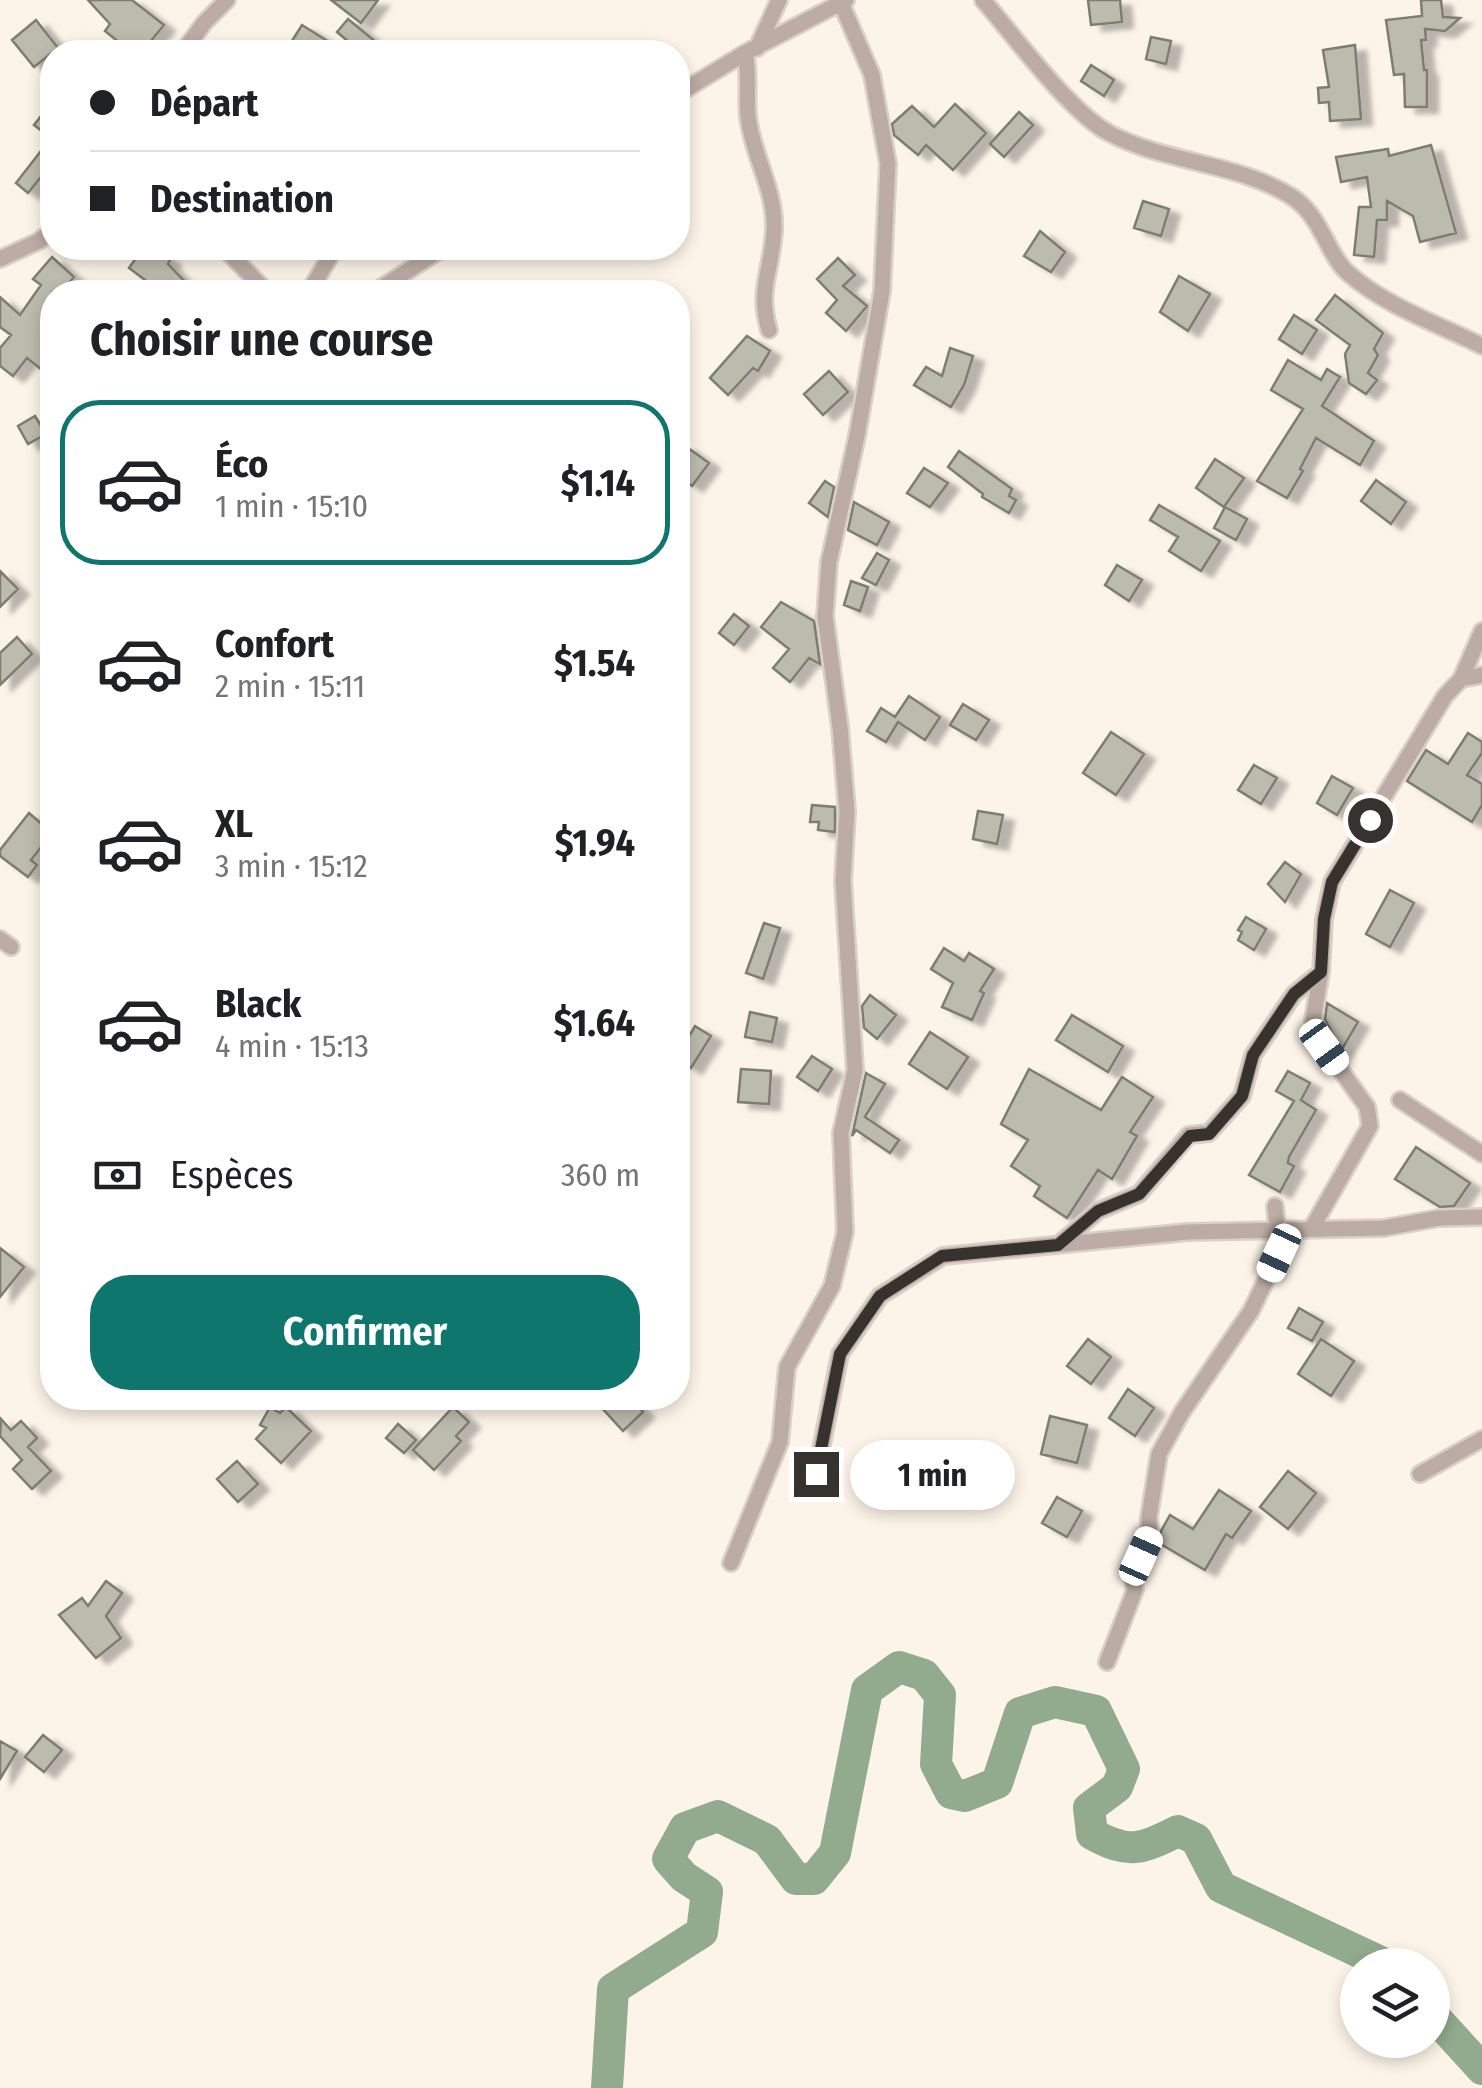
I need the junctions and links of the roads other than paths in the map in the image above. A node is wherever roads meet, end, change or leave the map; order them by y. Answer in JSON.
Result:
{"nodes":[{"id":1,"x":226,"y":0,"type":"edge"},
{"id":2,"x":779,"y":0,"type":"edge"},
{"id":3,"x":983,"y":0,"type":"edge"},
{"id":4,"x":844,"y":1,"type":"edge"},
{"id":5,"x":193,"y":40,"type":"edge"},
{"id":6,"x":751,"y":50,"type":"junction"},
{"id":7,"x":690,"y":87,"type":"edge"},
{"id":8,"x":40,"y":240,"type":"edge"},
{"id":9,"x":0,"y":258,"type":"edge"},
{"id":10,"x":236,"y":260,"type":"edge"},
{"id":11,"x":425,"y":260,"type":"edge"},
{"id":12,"x":255,"y":280,"type":"edge"},
{"id":13,"x":394,"y":280,"type":"edge"},
{"id":14,"x":769,"y":330,"type":"dead end"},
{"id":15,"x":1482,"y":346,"type":"edge"},
{"id":16,"x":1482,"y":631,"type":"edge"},
{"id":17,"x":1482,"y":674,"type":"edge"},
{"id":18,"x":1460,"y":679,"type":"junction"},
{"id":19,"x":1321,"y":972,"type":"junction"},
{"id":20,"x":1400,"y":1100,"type":"dead end"},
{"id":21,"x":1482,"y":1154,"type":"edge"},
{"id":22,"x":1276,"y":1206,"type":"dead end"},
{"id":23,"x":1482,"y":1218,"type":"edge"},
{"id":24,"x":1312,"y":1228,"type":"junction"},
{"id":25,"x":1276,"y":1232,"type":"junction"},
{"id":26,"x":1058,"y":1245,"type":"junction"},
{"id":27,"x":1482,"y":1439,"type":"edge"},
{"id":28,"x":816,"y":1474,"type":"dead end"},
{"id":29,"x":1420,"y":1474,"type":"dead end"},
{"id":30,"x":731,"y":1563,"type":"dead end"},
{"id":31,"x":1108,"y":1662,"type":"dead end"}],
"edges":[{"from":1,"to":5,"type":"street"},
{"from":2,"to":6,"type":"street"},
{"from":3,"to":15,"type":"street"},
{"from":4,"to":6,"type":"street"},
{"from":4,"to":30,"type":"street"},
{"from":6,"to":7,"type":"street"},
{"from":6,"to":14,"type":"street"},
{"from":8,"to":9,"type":"street"},
{"from":10,"to":12,"type":"street"},
{"from":11,"to":13,"type":"street"},
{"from":16,"to":18,"type":"street"},
{"from":17,"to":18,"type":"street"},
{"from":18,"to":19,"type":"street"},
{"from":19,"to":24,"type":"street"},
{"from":19,"to":26,"type":"street"},
{"from":20,"to":21,"type":"street"},
{"from":22,"to":25,"type":"street"},
{"from":23,"to":24,"type":"street"},
{"from":24,"to":25,"type":"street"},
{"from":25,"to":26,"type":"street"},
{"from":25,"to":31,"type":"street"},
{"from":26,"to":28,"type":"street"},
{"from":27,"to":29,"type":"street"}]}
